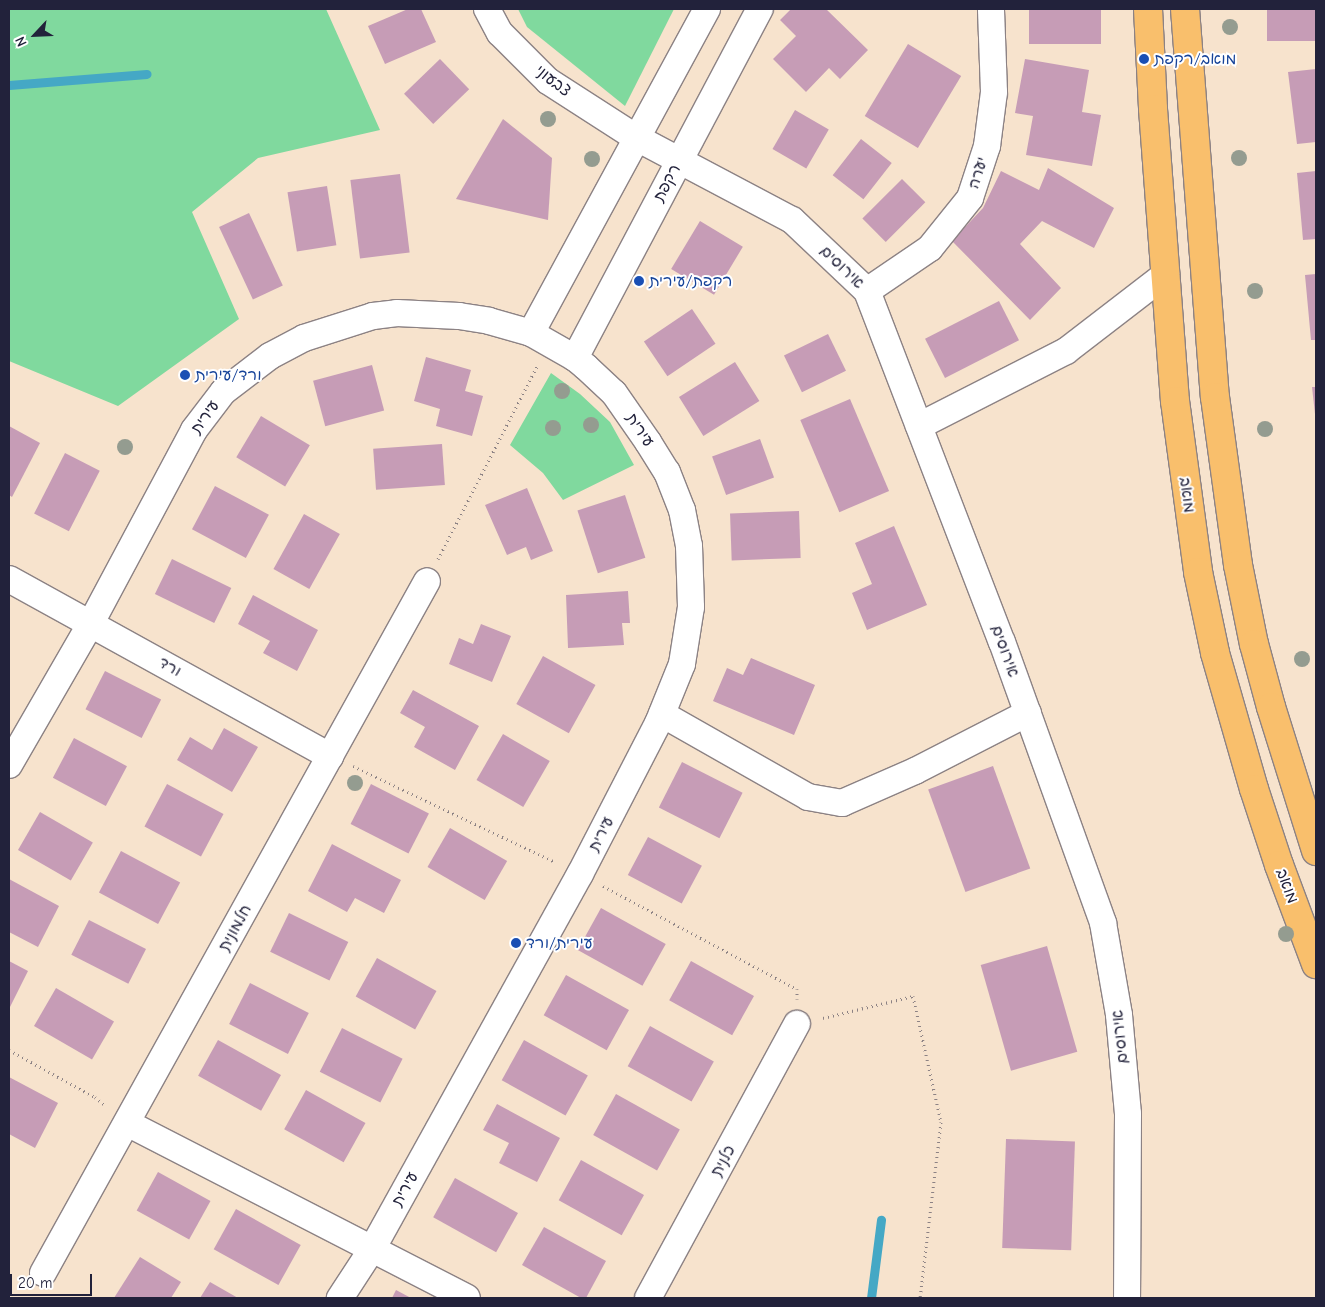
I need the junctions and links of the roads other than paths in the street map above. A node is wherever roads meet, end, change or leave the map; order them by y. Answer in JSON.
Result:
{"nodes":[{"id":1,"x":487,"y":9,"type":"edge"},
{"id":2,"x":707,"y":9,"type":"edge"},
{"id":3,"x":760,"y":9,"type":"edge"},
{"id":4,"x":992,"y":9,"type":"edge"},
{"id":5,"x":1148,"y":9,"type":"edge"},
{"id":6,"x":1185,"y":9,"type":"edge"},
{"id":7,"x":636,"y":137,"type":"junction"},
{"id":8,"x":679,"y":161,"type":"junction"},
{"id":9,"x":1166,"y":274,"type":"junction"},
{"id":10,"x":867,"y":291,"type":"junction"},
{"id":11,"x":540,"y":338,"type":"junction"},
{"id":12,"x":575,"y":358,"type":"junction"},
{"id":13,"x":919,"y":426,"type":"junction"},
{"id":14,"x":9,"y":579,"type":"edge"},
{"id":15,"x":426,"y":582,"type":"road end"},
{"id":16,"x":91,"y":623,"type":"junction"},
{"id":17,"x":1028,"y":713,"type":"junction"},
{"id":18,"x":662,"y":714,"type":"junction"},
{"id":19,"x":330,"y":756,"type":"junction"},
{"id":20,"x":9,"y":765,"type":"edge"},
{"id":21,"x":1316,"y":851,"type":"edge"},
{"id":22,"x":1316,"y":964,"type":"edge"},
{"id":23,"x":797,"y":1024,"type":"road end"},
{"id":24,"x":128,"y":1123,"type":"junction"},
{"id":25,"x":372,"y":1249,"type":"junction"},
{"id":26,"x":43,"y":1274,"type":"dead end"},
{"id":27,"x":340,"y":1298,"type":"edge"},
{"id":28,"x":467,"y":1298,"type":"edge"},
{"id":29,"x":648,"y":1298,"type":"edge"},
{"id":30,"x":1126,"y":1298,"type":"edge"}],
"edges":[{"from":1,"to":7,"type":"street","name":"צבעוני"},
{"from":2,"to":7,"type":"street"},
{"from":3,"to":8,"type":"street","name":"רקפת"},
{"from":4,"to":10,"type":"street","name":"יערה"},
{"from":5,"to":9,"type":"main road","name":"מואב"},
{"from":6,"to":21,"type":"main road"},
{"from":7,"to":8,"type":"street","name":"אירוסים"},
{"from":7,"to":11,"type":"street"},
{"from":8,"to":10,"type":"street","name":"אירוסים"},
{"from":8,"to":12,"type":"street","name":"רקפת"},
{"from":9,"to":13,"type":"street"},
{"from":9,"to":22,"type":"main road","name":"מואב"},
{"from":10,"to":13,"type":"street","name":"אירוסים"},
{"from":11,"to":12,"type":"street","name":"עירית"},
{"from":11,"to":16,"type":"street","name":"עירית"},
{"from":12,"to":18,"type":"street","name":"עירית"},
{"from":13,"to":17,"type":"street","name":"אירוסים"},
{"from":14,"to":16,"type":"street","name":"ורד"},
{"from":15,"to":19,"type":"street","name":"חלמונית"},
{"from":16,"to":19,"type":"street","name":"ורד"},
{"from":16,"to":20,"type":"street","name":"עירית"},
{"from":17,"to":18,"type":"street"},
{"from":17,"to":30,"type":"street","name":"אירוסים"},
{"from":18,"to":25,"type":"street","name":"עירית"},
{"from":19,"to":24,"type":"street","name":"חלמונית"},
{"from":23,"to":29,"type":"street","name":"כלנית"},
{"from":24,"to":25,"type":"street"},
{"from":24,"to":26,"type":"street","name":"חלמונית"},
{"from":25,"to":27,"type":"street","name":"עירית"},
{"from":25,"to":28,"type":"street"}]}
